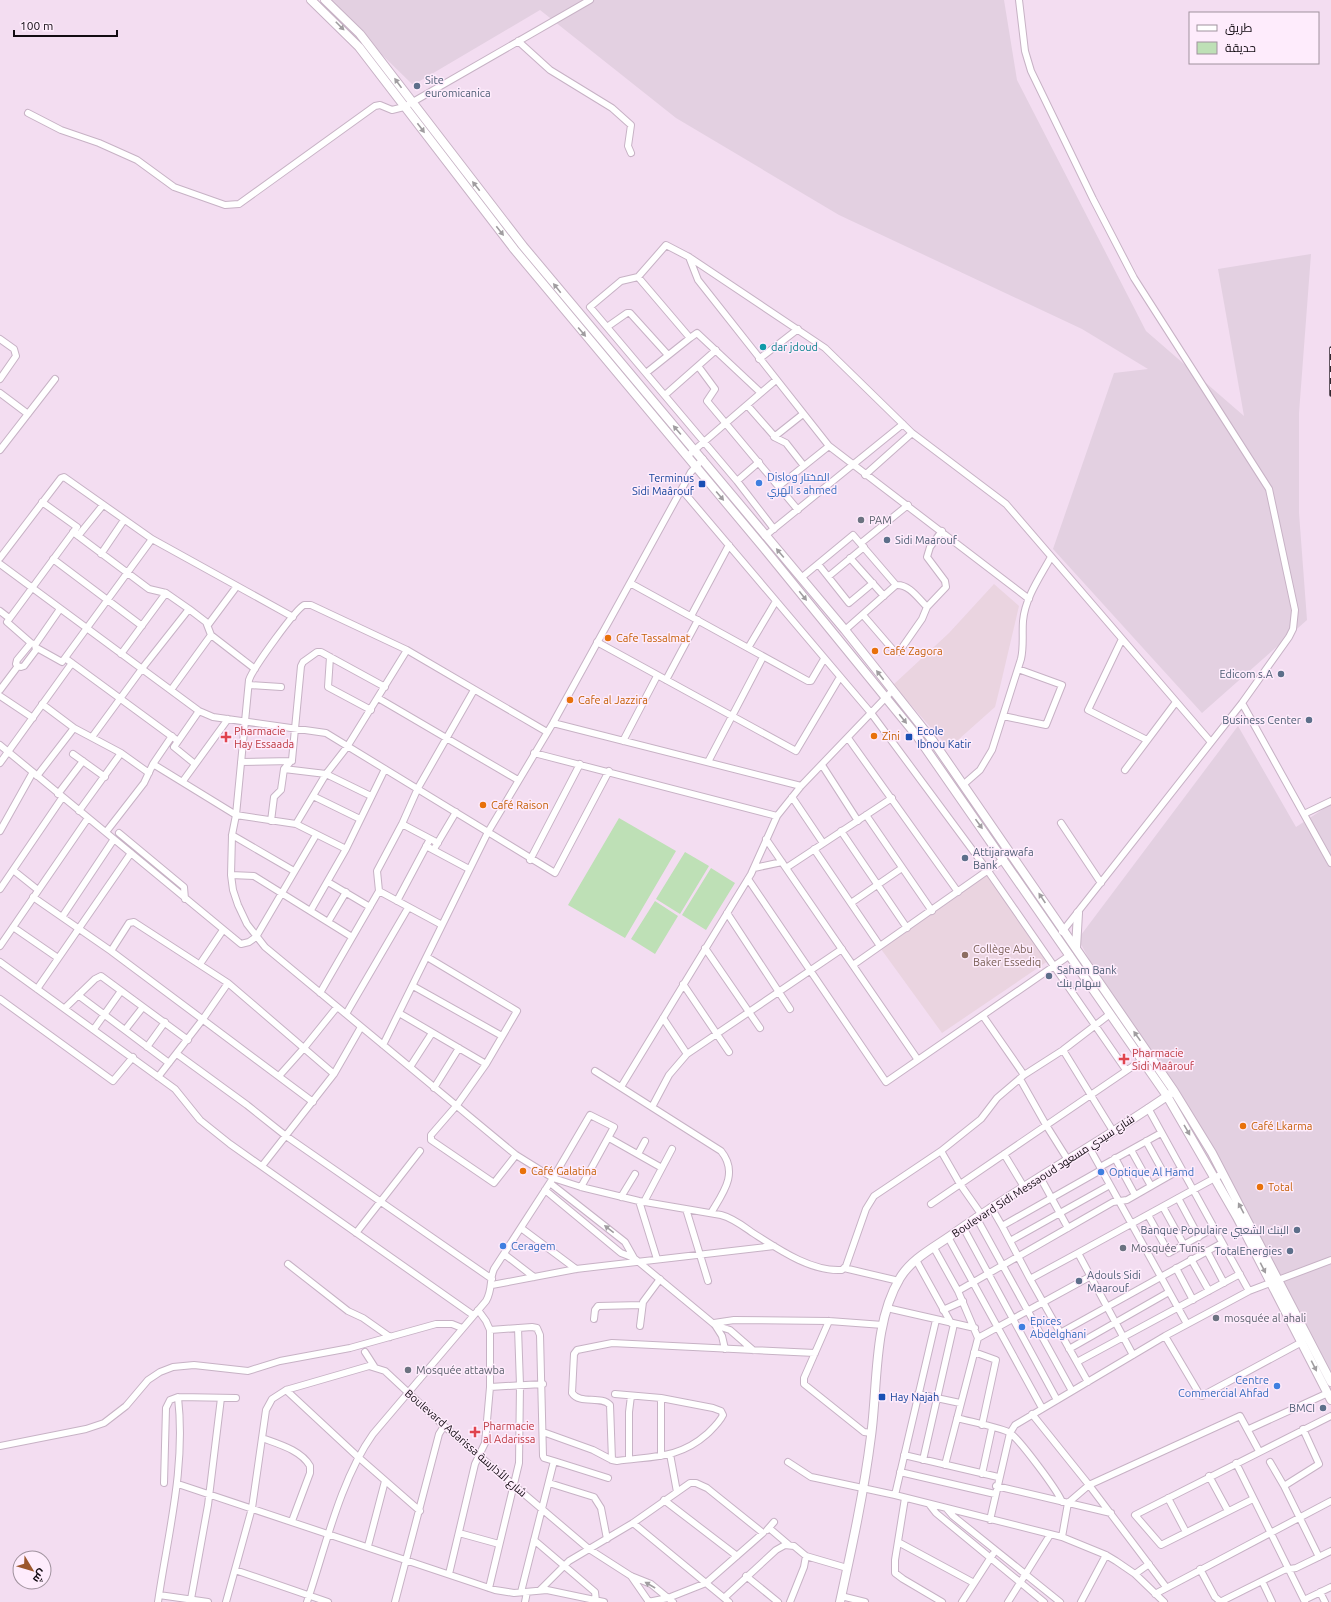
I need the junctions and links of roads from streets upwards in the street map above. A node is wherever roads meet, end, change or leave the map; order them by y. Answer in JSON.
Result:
{"nodes":[{"id":1,"x":311,"y":0,"type":"edge"},
{"id":2,"x":325,"y":0,"type":"edge"},
{"id":3,"x":590,"y":0,"type":"edge"},
{"id":4,"x":1019,"y":0,"type":"edge"},
{"id":5,"x":518,"y":41,"type":"junction"},
{"id":6,"x":408,"y":105,"type":"junction"},
{"id":7,"x":28,"y":113,"type":"dead end"},
{"id":8,"x":631,"y":153,"type":"dead end"},
{"id":9,"x":689,"y":257,"type":"junction"},
{"id":10,"x":638,"y":277,"type":"junction"},
{"id":11,"x":608,"y":328,"type":"junction"},
{"id":12,"x":798,"y":329,"type":"junction"},
{"id":13,"x":690,"y":338,"type":"junction"},
{"id":14,"x":0,"y":339,"type":"edge"},
{"id":15,"x":716,"y":350,"type":"junction"},
{"id":16,"x":668,"y":356,"type":"junction"},
{"id":17,"x":759,"y":359,"type":"junction"},
{"id":18,"x":698,"y":366,"type":"junction"},
{"id":19,"x":646,"y":373,"type":"junction"},
{"id":20,"x":0,"y":379,"type":"edge"},
{"id":21,"x":55,"y":379,"type":"dead end"},
{"id":22,"x":776,"y":380,"type":"junction"},
{"id":23,"x":760,"y":392,"type":"junction"},
{"id":24,"x":0,"y":393,"type":"edge"},
{"id":25,"x":665,"y":395,"type":"junction"},
{"id":26,"x":746,"y":405,"type":"junction"},
{"id":27,"x":661,"y":411,"type":"junction"},
{"id":28,"x":28,"y":414,"type":"junction"},
{"id":29,"x":803,"y":414,"type":"junction"},
{"id":30,"x":654,"y":417,"type":"junction"},
{"id":31,"x":726,"y":423,"type":"junction"},
{"id":32,"x":903,"y":424,"type":"junction"},
{"id":33,"x":912,"y":433,"type":"junction"},
{"id":34,"x":774,"y":437,"type":"junction"},
{"id":35,"x":704,"y":442,"type":"junction"},
{"id":36,"x":829,"y":446,"type":"junction"},
{"id":37,"x":0,"y":450,"type":"edge"},
{"id":38,"x":695,"y":450,"type":"junction"},
{"id":39,"x":687,"y":457,"type":"junction"},
{"id":40,"x":703,"y":459,"type":"junction"},
{"id":41,"x":759,"y":462,"type":"junction"},
{"id":42,"x":695,"y":466,"type":"junction"},
{"id":43,"x":804,"y":466,"type":"junction"},
{"id":44,"x":852,"y":466,"type":"junction"},
{"id":45,"x":865,"y":475,"type":"junction"},
{"id":46,"x":737,"y":481,"type":"junction"},
{"id":47,"x":779,"y":486,"type":"junction"},
{"id":48,"x":682,"y":490,"type":"junction"},
{"id":49,"x":42,"y":502,"type":"junction"},
{"id":50,"x":103,"y":505,"type":"junction"},
{"id":51,"x":908,"y":505,"type":"junction"},
{"id":52,"x":798,"y":510,"type":"junction"},
{"id":53,"x":124,"y":520,"type":"junction"},
{"id":54,"x":774,"y":529,"type":"junction"},
{"id":55,"x":942,"y":531,"type":"junction"},
{"id":56,"x":76,"y":534,"type":"junction"},
{"id":57,"x":152,"y":539,"type":"junction"},
{"id":58,"x":768,"y":539,"type":"junction"},
{"id":59,"x":729,"y":545,"type":"junction"},
{"id":60,"x":862,"y":545,"type":"junction"},
{"id":61,"x":763,"y":547,"type":"junction"},
{"id":62,"x":102,"y":554,"type":"junction"},
{"id":63,"x":1051,"y":557,"type":"junction"},
{"id":64,"x":0,"y":558,"type":"edge"},
{"id":65,"x":850,"y":558,"type":"junction"},
{"id":66,"x":53,"y":559,"type":"junction"},
{"id":67,"x":0,"y":564,"type":"edge"},
{"id":68,"x":818,"y":564,"type":"junction"},
{"id":69,"x":127,"y":573,"type":"junction"},
{"id":70,"x":828,"y":576,"type":"junction"},
{"id":71,"x":801,"y":578,"type":"junction"},
{"id":72,"x":630,"y":583,"type":"junction"},
{"id":73,"x":873,"y":583,"type":"junction"},
{"id":74,"x":896,"y":585,"type":"junction"},
{"id":75,"x":237,"y":586,"type":"junction"},
{"id":76,"x":32,"y":587,"type":"junction"},
{"id":77,"x":166,"y":593,"type":"junction"},
{"id":78,"x":884,"y":596,"type":"junction"},
{"id":79,"x":1029,"y":599,"type":"junction"},
{"id":80,"x":107,"y":600,"type":"junction"},
{"id":81,"x":776,"y":601,"type":"junction"},
{"id":82,"x":927,"y":607,"type":"junction"},
{"id":83,"x":60,"y":609,"type":"junction"},
{"id":84,"x":188,"y":609,"type":"junction"},
{"id":85,"x":4,"y":614,"type":"edge"},
{"id":86,"x":863,"y":615,"type":"junction"},
{"id":87,"x":691,"y":616,"type":"junction"},
{"id":88,"x":293,"y":617,"type":"junction"},
{"id":89,"x":0,"y":620,"type":"edge"},
{"id":90,"x":698,"y":620,"type":"junction"},
{"id":91,"x":208,"y":625,"type":"junction"},
{"id":92,"x":142,"y":626,"type":"junction"},
{"id":93,"x":86,"y":628,"type":"junction"},
{"id":94,"x":845,"y":630,"type":"junction"},
{"id":95,"x":211,"y":635,"type":"junction"},
{"id":96,"x":1122,"y":639,"type":"junction"},
{"id":97,"x":597,"y":642,"type":"junction"},
{"id":98,"x":34,"y":645,"type":"junction"},
{"id":99,"x":748,"y":648,"type":"junction"},
{"id":100,"x":407,"y":650,"type":"junction"},
{"id":101,"x":121,"y":654,"type":"junction"},
{"id":102,"x":330,"y":657,"type":"junction"},
{"id":103,"x":764,"y":657,"type":"junction"},
{"id":104,"x":65,"y":658,"type":"junction"},
{"id":105,"x":824,"y":659,"type":"junction"},
{"id":106,"x":72,"y":664,"type":"junction"},
{"id":107,"x":255,"y":668,"type":"junction"},
{"id":108,"x":141,"y":669,"type":"junction"},
{"id":109,"x":1018,"y":669,"type":"junction"},
{"id":110,"x":657,"y":676,"type":"junction"},
{"id":111,"x":840,"y":677,"type":"junction"},
{"id":112,"x":666,"y":680,"type":"junction"},
{"id":113,"x":249,"y":685,"type":"junction"},
{"id":114,"x":281,"y":687,"type":"dead end"},
{"id":115,"x":385,"y":687,"type":"junction"},
{"id":116,"x":0,"y":690,"type":"edge"},
{"id":117,"x":171,"y":690,"type":"junction"},
{"id":118,"x":474,"y":690,"type":"junction"},
{"id":119,"x":892,"y":691,"type":"junction"},
{"id":120,"x":0,"y":696,"type":"edge"},
{"id":121,"x":120,"y":697,"type":"junction"},
{"id":122,"x":378,"y":698,"type":"junction"},
{"id":123,"x":885,"y":698,"type":"junction"},
{"id":124,"x":1176,"y":702,"type":"junction"},
{"id":125,"x":1242,"y":703,"type":"junction"},
{"id":126,"x":42,"y":704,"type":"junction"},
{"id":127,"x":371,"y":710,"type":"junction"},
{"id":128,"x":199,"y":711,"type":"junction"},
{"id":129,"x":871,"y":713,"type":"junction"},
{"id":130,"x":732,"y":715,"type":"junction"},
{"id":131,"x":1003,"y":716,"type":"junction"},
{"id":132,"x":33,"y":718,"type":"junction"},
{"id":133,"x":228,"y":719,"type":"junction"},
{"id":134,"x":245,"y":722,"type":"junction"},
{"id":135,"x":553,"y":723,"type":"junction"},
{"id":136,"x":297,"y":727,"type":"junction"},
{"id":137,"x":74,"y":728,"type":"junction"},
{"id":138,"x":547,"y":732,"type":"junction"},
{"id":139,"x":172,"y":736,"type":"junction"},
{"id":140,"x":92,"y":737,"type":"junction"},
{"id":141,"x":445,"y":738,"type":"junction"},
{"id":142,"x":848,"y":738,"type":"junction"},
{"id":143,"x":1147,"y":740,"type":"junction"},
{"id":144,"x":178,"y":741,"type":"junction"},
{"id":145,"x":623,"y":741,"type":"junction"},
{"id":146,"x":1210,"y":741,"type":"junction"},
{"id":147,"x":0,"y":745,"type":"edge"},
{"id":148,"x":348,"y":747,"type":"junction"},
{"id":149,"x":9,"y":752,"type":"junction"},
{"id":150,"x":121,"y":753,"type":"junction"},
{"id":151,"x":534,"y":753,"type":"junction"},
{"id":152,"x":73,"y":754,"type":"dead end"},
{"id":153,"x":83,"y":761,"type":"junction"},
{"id":154,"x":292,"y":761,"type":"junction"},
{"id":155,"x":241,"y":762,"type":"junction"},
{"id":156,"x":708,"y":762,"type":"junction"},
{"id":157,"x":0,"y":763,"type":"edge"},
{"id":158,"x":153,"y":764,"type":"junction"},
{"id":159,"x":195,"y":764,"type":"junction"},
{"id":160,"x":580,"y":764,"type":"junction"},
{"id":161,"x":822,"y":765,"type":"junction"},
{"id":162,"x":284,"y":769,"type":"junction"},
{"id":163,"x":385,"y":769,"type":"junction"},
{"id":164,"x":1125,"y":770,"type":"dead end"},
{"id":165,"x":609,"y":771,"type":"junction"},
{"id":166,"x":149,"y":773,"type":"junction"},
{"id":167,"x":35,"y":774,"type":"junction"},
{"id":168,"x":326,"y":774,"type":"junction"},
{"id":169,"x":105,"y":777,"type":"junction"},
{"id":170,"x":518,"y":780,"type":"junction"},
{"id":171,"x":183,"y":781,"type":"junction"},
{"id":172,"x":964,"y":784,"type":"junction"},
{"id":173,"x":801,"y":786,"type":"junction"},
{"id":174,"x":418,"y":788,"type":"junction"},
{"id":175,"x":60,"y":796,"type":"junction"},
{"id":176,"x":313,"y":796,"type":"junction"},
{"id":177,"x":371,"y":796,"type":"junction"},
{"id":178,"x":792,"y":797,"type":"junction"},
{"id":179,"x":892,"y":798,"type":"junction"},
{"id":180,"x":1331,"y":801,"type":"edge"},
{"id":181,"x":79,"y":811,"type":"junction"},
{"id":182,"x":456,"y":812,"type":"junction"},
{"id":183,"x":1304,"y":814,"type":"junction"},
{"id":184,"x":236,"y":815,"type":"junction"},
{"id":185,"x":866,"y":815,"type":"junction"},
{"id":186,"x":776,"y":816,"type":"junction"},
{"id":187,"x":88,"y":818,"type":"junction"},
{"id":188,"x":360,"y":819,"type":"junction"},
{"id":189,"x":271,"y":821,"type":"junction"},
{"id":190,"x":858,"y":821,"type":"junction"},
{"id":191,"x":1061,"y":823,"type":"dead end"},
{"id":192,"x":296,"y":824,"type":"junction"},
{"id":193,"x":402,"y":824,"type":"junction"},
{"id":194,"x":0,"y":831,"type":"edge"},
{"id":195,"x":841,"y":831,"type":"junction"},
{"id":196,"x":106,"y":832,"type":"junction"},
{"id":197,"x":488,"y":832,"type":"junction"},
{"id":198,"x":119,"y":833,"type":"dead end"},
{"id":199,"x":232,"y":835,"type":"junction"},
{"id":200,"x":316,"y":835,"type":"junction"},
{"id":201,"x":430,"y":838,"type":"junction"},
{"id":202,"x":114,"y":839,"type":"junction"},
{"id":203,"x":766,"y":839,"type":"junction"},
{"id":204,"x":438,"y":842,"type":"junction"},
{"id":205,"x":823,"y":843,"type":"junction"},
{"id":206,"x":426,"y":846,"type":"junction"},
{"id":207,"x":346,"y":849,"type":"junction"},
{"id":208,"x":814,"y":849,"type":"junction"},
{"id":209,"x":434,"y":850,"type":"junction"},
{"id":210,"x":131,"y":854,"type":"junction"},
{"id":211,"x":530,"y":860,"type":"junction"},
{"id":212,"x":1004,"y":860,"type":"junction"},
{"id":213,"x":782,"y":862,"type":"junction"},
{"id":214,"x":1331,"y":863,"type":"edge"},
{"id":215,"x":754,"y":868,"type":"junction"},
{"id":216,"x":786,"y":868,"type":"junction"},
{"id":217,"x":902,"y":868,"type":"junction"},
{"id":218,"x":469,"y":869,"type":"junction"},
{"id":219,"x":13,"y":870,"type":"junction"},
{"id":220,"x":294,"y":871,"type":"junction"},
{"id":221,"x":988,"y":871,"type":"junction"},
{"id":222,"x":231,"y":875,"type":"junction"},
{"id":223,"x":748,"y":879,"type":"junction"},
{"id":224,"x":328,"y":882,"type":"junction"},
{"id":225,"x":1101,"y":883,"type":"junction"},
{"id":226,"x":878,"y":884,"type":"junction"},
{"id":227,"x":0,"y":889,"type":"edge"},
{"id":228,"x":38,"y":890,"type":"junction"},
{"id":229,"x":379,"y":891,"type":"junction"},
{"id":230,"x":282,"y":892,"type":"junction"},
{"id":231,"x":346,"y":892,"type":"junction"},
{"id":232,"x":958,"y":892,"type":"junction"},
{"id":233,"x":33,"y":897,"type":"junction"},
{"id":234,"x":185,"y":898,"type":"junction"},
{"id":235,"x":396,"y":901,"type":"junction"},
{"id":236,"x":851,"y":903,"type":"junction"},
{"id":237,"x":370,"y":907,"type":"junction"},
{"id":238,"x":408,"y":908,"type":"junction"},
{"id":239,"x":311,"y":910,"type":"junction"},
{"id":240,"x":932,"y":911,"type":"junction"},
{"id":241,"x":727,"y":913,"type":"junction"},
{"id":242,"x":1078,"y":913,"type":"junction"},
{"id":243,"x":62,"y":916,"type":"junction"},
{"id":244,"x":328,"y":922,"type":"junction"},
{"id":245,"x":442,"y":925,"type":"junction"},
{"id":246,"x":13,"y":926,"type":"junction"},
{"id":247,"x":907,"y":928,"type":"junction"},
{"id":248,"x":78,"y":929,"type":"junction"},
{"id":249,"x":223,"y":930,"type":"junction"},
{"id":250,"x":1064,"y":930,"type":"junction"},
{"id":251,"x":256,"y":936,"type":"junction"},
{"id":252,"x":352,"y":938,"type":"junction"},
{"id":253,"x":1058,"y":938,"type":"junction"},
{"id":254,"x":0,"y":946,"type":"edge"},
{"id":255,"x":880,"y":946,"type":"junction"},
{"id":256,"x":705,"y":948,"type":"junction"},
{"id":257,"x":1076,"y":948,"type":"junction"},
{"id":258,"x":842,"y":949,"type":"junction"},
{"id":259,"x":111,"y":951,"type":"junction"},
{"id":260,"x":1070,"y":955,"type":"junction"},
{"id":261,"x":427,"y":957,"type":"junction"},
{"id":262,"x":58,"y":958,"type":"junction"},
{"id":263,"x":0,"y":962,"type":"edge"},
{"id":264,"x":200,"y":964,"type":"junction"},
{"id":265,"x":853,"y":965,"type":"junction"},
{"id":266,"x":1053,"y":967,"type":"junction"},
{"id":267,"x":809,"y":970,"type":"junction"},
{"id":268,"x":228,"y":983,"type":"junction"},
{"id":269,"x":683,"y":984,"type":"junction"},
{"id":270,"x":413,"y":986,"type":"junction"},
{"id":271,"x":37,"y":989,"type":"junction"},
{"id":272,"x":121,"y":991,"type":"junction"},
{"id":273,"x":778,"y":991,"type":"junction"},
{"id":274,"x":320,"y":993,"type":"junction"},
{"id":275,"x":78,"y":995,"type":"junction"},
{"id":276,"x":0,"y":999,"type":"edge"},
{"id":277,"x":143,"y":1007,"type":"junction"},
{"id":278,"x":337,"y":1007,"type":"junction"},
{"id":279,"x":65,"y":1008,"type":"junction"},
{"id":280,"x":790,"y":1009,"type":"dead end"},
{"id":281,"x":748,"y":1012,"type":"junction"},
{"id":282,"x":399,"y":1013,"type":"junction"},
{"id":283,"x":104,"y":1014,"type":"junction"},
{"id":284,"x":346,"y":1014,"type":"junction"},
{"id":285,"x":1110,"y":1014,"type":"junction"},
{"id":286,"x":983,"y":1016,"type":"junction"},
{"id":287,"x":663,"y":1018,"type":"junction"},
{"id":288,"x":203,"y":1019,"type":"junction"},
{"id":289,"x":165,"y":1022,"type":"junction"},
{"id":290,"x":361,"y":1026,"type":"junction"},
{"id":291,"x":1095,"y":1026,"type":"junction"},
{"id":292,"x":760,"y":1028,"type":"dead end"},
{"id":293,"x":94,"y":1029,"type":"junction"},
{"id":294,"x":125,"y":1030,"type":"junction"},
{"id":295,"x":432,"y":1033,"type":"junction"},
{"id":296,"x":717,"y":1034,"type":"junction"},
{"id":297,"x":502,"y":1036,"type":"junction"},
{"id":298,"x":188,"y":1040,"type":"junction"},
{"id":299,"x":382,"y":1045,"type":"junction"},
{"id":300,"x":147,"y":1047,"type":"junction"},
{"id":301,"x":304,"y":1048,"type":"junction"},
{"id":302,"x":459,"y":1048,"type":"junction"},
{"id":303,"x":1063,"y":1050,"type":"junction"},
{"id":304,"x":729,"y":1052,"type":"dead end"},
{"id":305,"x":177,"y":1054,"type":"junction"},
{"id":306,"x":687,"y":1054,"type":"junction"},
{"id":307,"x":132,"y":1057,"type":"junction"},
{"id":308,"x":918,"y":1060,"type":"junction"},
{"id":309,"x":1142,"y":1060,"type":"junction"},
{"id":310,"x":169,"y":1063,"type":"junction"},
{"id":311,"x":486,"y":1064,"type":"junction"},
{"id":312,"x":410,"y":1067,"type":"junction"},
{"id":313,"x":1126,"y":1070,"type":"junction"},
{"id":314,"x":595,"y":1071,"type":"dead end"},
{"id":315,"x":334,"y":1074,"type":"junction"},
{"id":316,"x":279,"y":1076,"type":"junction"},
{"id":317,"x":158,"y":1077,"type":"junction"},
{"id":318,"x":1022,"y":1077,"type":"junction"},
{"id":319,"x":620,"y":1087,"type":"junction"},
{"id":320,"x":434,"y":1088,"type":"junction"},
{"id":321,"x":1171,"y":1094,"type":"junction"},
{"id":322,"x":1089,"y":1095,"type":"junction"},
{"id":323,"x":314,"y":1102,"type":"junction"},
{"id":324,"x":457,"y":1105,"type":"junction"},
{"id":325,"x":652,"y":1107,"type":"junction"},
{"id":326,"x":1148,"y":1108,"type":"junction"},
{"id":327,"x":1046,"y":1125,"type":"junction"},
{"id":328,"x":1113,"y":1131,"type":"junction"},
{"id":329,"x":1161,"y":1133,"type":"junction"},
{"id":330,"x":286,"y":1136,"type":"junction"},
{"id":331,"x":608,"y":1138,"type":"junction"},
{"id":332,"x":645,"y":1141,"type":"dead end"},
{"id":333,"x":1146,"y":1141,"type":"junction"},
{"id":334,"x":1089,"y":1147,"type":"junction"},
{"id":335,"x":672,"y":1149,"type":"dead end"},
{"id":336,"x":941,"y":1150,"type":"junction"},
{"id":337,"x":1131,"y":1150,"type":"junction"},
{"id":338,"x":420,"y":1151,"type":"dead end"},
{"id":339,"x":638,"y":1154,"type":"junction"},
{"id":340,"x":1004,"y":1154,"type":"junction"},
{"id":341,"x":516,"y":1155,"type":"junction"},
{"id":342,"x":1115,"y":1158,"type":"junction"},
{"id":343,"x":1068,"y":1160,"type":"junction"},
{"id":344,"x":262,"y":1166,"type":"junction"},
{"id":345,"x":662,"y":1168,"type":"junction"},
{"id":346,"x":1101,"y":1168,"type":"junction"},
{"id":347,"x":1181,"y":1169,"type":"junction"},
{"id":348,"x":635,"y":1174,"type":"dead end"},
{"id":349,"x":1222,"y":1174,"type":"junction"},
{"id":350,"x":1040,"y":1177,"type":"junction"},
{"id":351,"x":1166,"y":1177,"type":"junction"},
{"id":352,"x":1214,"y":1178,"type":"junction"},
{"id":353,"x":551,"y":1181,"type":"junction"},
{"id":354,"x":960,"y":1184,"type":"junction"},
{"id":355,"x":1110,"y":1185,"type":"junction"},
{"id":356,"x":1151,"y":1186,"type":"junction"},
{"id":357,"x":1024,"y":1187,"type":"junction"},
{"id":358,"x":581,"y":1188,"type":"junction"},
{"id":359,"x":545,"y":1190,"type":"junction"},
{"id":360,"x":1193,"y":1190,"type":"junction"},
{"id":361,"x":1135,"y":1195,"type":"junction"},
{"id":362,"x":621,"y":1197,"type":"junction"},
{"id":363,"x":1052,"y":1198,"type":"junction"},
{"id":364,"x":1178,"y":1198,"type":"junction"},
{"id":365,"x":1120,"y":1201,"type":"junction"},
{"id":366,"x":641,"y":1202,"type":"junction"},
{"id":367,"x":380,"y":1203,"type":"junction"},
{"id":368,"x":931,"y":1204,"type":"dead end"},
{"id":369,"x":991,"y":1207,"type":"junction"},
{"id":370,"x":1163,"y":1207,"type":"junction"},
{"id":371,"x":686,"y":1209,"type":"junction"},
{"id":372,"x":711,"y":1213,"type":"junction"},
{"id":373,"x":1060,"y":1213,"type":"junction"},
{"id":374,"x":979,"y":1215,"type":"junction"},
{"id":375,"x":1148,"y":1215,"type":"junction"},
{"id":376,"x":1132,"y":1224,"type":"junction"},
{"id":377,"x":1002,"y":1226,"type":"junction"},
{"id":378,"x":963,"y":1227,"type":"junction"},
{"id":379,"x":520,"y":1228,"type":"junction"},
{"id":380,"x":1068,"y":1228,"type":"junction"},
{"id":381,"x":1214,"y":1228,"type":"junction"},
{"id":382,"x":356,"y":1233,"type":"junction"},
{"id":383,"x":948,"y":1237,"type":"junction"},
{"id":384,"x":1199,"y":1237,"type":"junction"},
{"id":385,"x":1010,"y":1241,"type":"junction"},
{"id":386,"x":1222,"y":1243,"type":"junction"},
{"id":387,"x":1184,"y":1245,"type":"junction"},
{"id":388,"x":774,"y":1246,"type":"junction"},
{"id":389,"x":934,"y":1248,"type":"junction"},
{"id":390,"x":1207,"y":1251,"type":"junction"},
{"id":391,"x":1078,"y":1253,"type":"junction"},
{"id":392,"x":504,"y":1254,"type":"junction"},
{"id":393,"x":700,"y":1255,"type":"junction"},
{"id":394,"x":1018,"y":1256,"type":"junction"},
{"id":395,"x":657,"y":1259,"type":"junction"},
{"id":396,"x":636,"y":1260,"type":"junction"},
{"id":397,"x":916,"y":1260,"type":"junction"},
{"id":398,"x":1191,"y":1260,"type":"junction"},
{"id":399,"x":1331,"y":1260,"type":"edge"},
{"id":400,"x":288,"y":1264,"type":"dead end"},
{"id":401,"x":1003,"y":1264,"type":"junction"},
{"id":402,"x":844,"y":1268,"type":"junction"},
{"id":403,"x":1176,"y":1268,"type":"junction"},
{"id":404,"x":576,"y":1270,"type":"junction"},
{"id":405,"x":988,"y":1273,"type":"junction"},
{"id":406,"x":1240,"y":1274,"type":"junction"},
{"id":407,"x":1091,"y":1276,"type":"junction"},
{"id":408,"x":1161,"y":1276,"type":"junction"},
{"id":409,"x":534,"y":1277,"type":"junction"},
{"id":410,"x":1030,"y":1279,"type":"junction"},
{"id":411,"x":1279,"y":1279,"type":"junction"},
{"id":412,"x":660,"y":1280,"type":"junction"},
{"id":413,"x":708,"y":1281,"type":"dead end"},
{"id":414,"x":899,"y":1281,"type":"junction"},
{"id":415,"x":492,"y":1282,"type":"junction"},
{"id":416,"x":973,"y":1282,"type":"junction"},
{"id":417,"x":1270,"y":1282,"type":"junction"},
{"id":418,"x":1224,"y":1283,"type":"junction"},
{"id":419,"x":958,"y":1291,"type":"junction"},
{"id":420,"x":1249,"y":1291,"type":"junction"},
{"id":421,"x":1169,"y":1292,"type":"junction"},
{"id":422,"x":1209,"y":1292,"type":"junction"},
{"id":423,"x":1193,"y":1300,"type":"junction"},
{"id":424,"x":963,"y":1301,"type":"junction"},
{"id":425,"x":1043,"y":1303,"type":"junction"},
{"id":426,"x":642,"y":1305,"type":"junction"},
{"id":427,"x":1107,"y":1307,"type":"junction"},
{"id":428,"x":887,"y":1308,"type":"junction"},
{"id":429,"x":1178,"y":1308,"type":"junction"},
{"id":430,"x":943,"y":1310,"type":"junction"},
{"id":431,"x":1029,"y":1311,"type":"junction"},
{"id":432,"x":476,"y":1313,"type":"junction"},
{"id":433,"x":594,"y":1319,"type":"dead end"},
{"id":434,"x":1013,"y":1319,"type":"junction"},
{"id":435,"x":936,"y":1320,"type":"junction"},
{"id":436,"x":829,"y":1321,"type":"junction"},
{"id":437,"x":1115,"y":1322,"type":"junction"},
{"id":438,"x":952,"y":1323,"type":"junction"},
{"id":439,"x":714,"y":1324,"type":"junction"},
{"id":440,"x":1187,"y":1324,"type":"junction"},
{"id":441,"x":882,"y":1325,"type":"junction"},
{"id":442,"x":640,"y":1326,"type":"dead end"},
{"id":443,"x":462,"y":1328,"type":"junction"},
{"id":444,"x":518,"y":1328,"type":"junction"},
{"id":445,"x":975,"y":1328,"type":"junction"},
{"id":446,"x":997,"y":1328,"type":"junction"},
{"id":447,"x":490,"y":1330,"type":"junction"},
{"id":448,"x":1060,"y":1333,"type":"junction"},
{"id":449,"x":1165,"y":1336,"type":"junction"},
{"id":450,"x":390,"y":1337,"type":"junction"},
{"id":451,"x":978,"y":1338,"type":"junction"},
{"id":452,"x":1123,"y":1338,"type":"junction"},
{"id":453,"x":1302,"y":1342,"type":"junction"},
{"id":454,"x":725,"y":1349,"type":"junction"},
{"id":455,"x":1069,"y":1349,"type":"junction"},
{"id":456,"x":753,"y":1350,"type":"junction"},
{"id":457,"x":364,"y":1352,"type":"dead end"},
{"id":458,"x":974,"y":1352,"type":"junction"},
{"id":459,"x":815,"y":1353,"type":"junction"},
{"id":460,"x":1133,"y":1355,"type":"junction"},
{"id":461,"x":1077,"y":1362,"type":"junction"},
{"id":462,"x":374,"y":1366,"type":"junction"},
{"id":463,"x":1088,"y":1382,"type":"junction"},
{"id":464,"x":1331,"y":1382,"type":"edge"},
{"id":465,"x":543,"y":1384,"type":"junction"},
{"id":466,"x":520,"y":1385,"type":"junction"},
{"id":467,"x":490,"y":1387,"type":"junction"},
{"id":468,"x":286,"y":1390,"type":"junction"},
{"id":469,"x":1072,"y":1391,"type":"junction"},
{"id":470,"x":408,"y":1393,"type":"junction"},
{"id":471,"x":615,"y":1394,"type":"dead end"},
{"id":472,"x":918,"y":1394,"type":"junction"},
{"id":473,"x":631,"y":1396,"type":"junction"},
{"id":474,"x":178,"y":1397,"type":"junction"},
{"id":475,"x":1329,"y":1397,"type":"edge"},
{"id":476,"x":221,"y":1398,"type":"junction"},
{"id":477,"x":236,"y":1398,"type":"dead end"},
{"id":478,"x":661,"y":1398,"type":"junction"},
{"id":479,"x":937,"y":1398,"type":"junction"},
{"id":480,"x":1057,"y":1400,"type":"junction"},
{"id":481,"x":960,"y":1403,"type":"junction"},
{"id":482,"x":1042,"y":1408,"type":"junction"},
{"id":483,"x":1032,"y":1414,"type":"junction"},
{"id":484,"x":1331,"y":1416,"type":"edge"},
{"id":485,"x":957,"y":1418,"type":"junction"},
{"id":486,"x":982,"y":1425,"type":"junction"},
{"id":487,"x":444,"y":1426,"type":"junction"},
{"id":488,"x":992,"y":1428,"type":"junction"},
{"id":489,"x":1249,"y":1429,"type":"junction"},
{"id":490,"x":1303,"y":1429,"type":"junction"},
{"id":491,"x":543,"y":1432,"type":"junction"},
{"id":492,"x":872,"y":1433,"type":"junction"},
{"id":493,"x":1010,"y":1433,"type":"junction"},
{"id":494,"x":262,"y":1438,"type":"junction"},
{"id":495,"x":0,"y":1446,"type":"edge"},
{"id":496,"x":1259,"y":1451,"type":"junction"},
{"id":497,"x":670,"y":1454,"type":"junction"},
{"id":498,"x":904,"y":1455,"type":"junction"},
{"id":499,"x":357,"y":1456,"type":"junction"},
{"id":500,"x":479,"y":1456,"type":"junction"},
{"id":501,"x":661,"y":1456,"type":"junction"},
{"id":502,"x":629,"y":1459,"type":"junction"},
{"id":503,"x":612,"y":1460,"type":"junction"},
{"id":504,"x":923,"y":1460,"type":"junction"},
{"id":505,"x":554,"y":1461,"type":"junction"},
{"id":506,"x":788,"y":1462,"type":"dead end"},
{"id":507,"x":1270,"y":1462,"type":"dead end"},
{"id":508,"x":1236,"y":1463,"type":"junction"},
{"id":509,"x":945,"y":1465,"type":"junction"},
{"id":510,"x":900,"y":1472,"type":"junction"},
{"id":511,"x":982,"y":1474,"type":"junction"},
{"id":512,"x":1209,"y":1476,"type":"junction"},
{"id":513,"x":608,"y":1478,"type":"dead end"},
{"id":514,"x":998,"y":1478,"type":"junction"},
{"id":515,"x":385,"y":1481,"type":"junction"},
{"id":516,"x":164,"y":1483,"type":"dead end"},
{"id":517,"x":549,"y":1483,"type":"junction"},
{"id":518,"x":178,"y":1484,"type":"junction"},
{"id":519,"x":1089,"y":1485,"type":"junction"},
{"id":520,"x":514,"y":1486,"type":"junction"},
{"id":521,"x":996,"y":1486,"type":"junction"},
{"id":522,"x":1284,"y":1486,"type":"junction"},
{"id":523,"x":863,"y":1488,"type":"junction"},
{"id":524,"x":677,"y":1492,"type":"junction"},
{"id":525,"x":209,"y":1494,"type":"junction"},
{"id":526,"x":995,"y":1494,"type":"junction"},
{"id":527,"x":895,"y":1495,"type":"junction"},
{"id":528,"x":905,"y":1498,"type":"junction"},
{"id":529,"x":1168,"y":1498,"type":"junction"},
{"id":530,"x":1253,"y":1499,"type":"junction"},
{"id":531,"x":664,"y":1500,"type":"junction"},
{"id":532,"x":1331,"y":1501,"type":"edge"},
{"id":533,"x":1065,"y":1503,"type":"junction"},
{"id":534,"x":929,"y":1504,"type":"junction"},
{"id":535,"x":252,"y":1508,"type":"junction"},
{"id":536,"x":542,"y":1509,"type":"junction"},
{"id":537,"x":947,"y":1509,"type":"junction"},
{"id":538,"x":420,"y":1511,"type":"junction"},
{"id":539,"x":1228,"y":1511,"type":"junction"},
{"id":540,"x":1111,"y":1513,"type":"junction"},
{"id":541,"x":1300,"y":1517,"type":"junction"},
{"id":542,"x":990,"y":1520,"type":"junction"},
{"id":543,"x":292,"y":1521,"type":"junction"},
{"id":544,"x":774,"y":1522,"type":"dead end"},
{"id":545,"x":632,"y":1523,"type":"junction"},
{"id":546,"x":769,"y":1528,"type":"junction"},
{"id":547,"x":1186,"y":1532,"type":"junction"},
{"id":548,"x":1269,"y":1532,"type":"junction"},
{"id":549,"x":329,"y":1533,"type":"junction"},
{"id":550,"x":459,"y":1533,"type":"junction"},
{"id":551,"x":763,"y":1534,"type":"junction"},
{"id":552,"x":1050,"y":1535,"type":"junction"},
{"id":553,"x":1062,"y":1537,"type":"junction"},
{"id":554,"x":607,"y":1539,"type":"junction"},
{"id":555,"x":534,"y":1540,"type":"junction"},
{"id":556,"x":898,"y":1542,"type":"junction"},
{"id":557,"x":499,"y":1544,"type":"junction"},
{"id":558,"x":789,"y":1545,"type":"junction"},
{"id":559,"x":368,"y":1546,"type":"junction"},
{"id":560,"x":589,"y":1549,"type":"junction"},
{"id":561,"x":996,"y":1550,"type":"junction"},
{"id":562,"x":1331,"y":1551,"type":"edge"},
{"id":563,"x":1106,"y":1555,"type":"junction"},
{"id":564,"x":737,"y":1556,"type":"junction"},
{"id":565,"x":806,"y":1556,"type":"junction"},
{"id":566,"x":991,"y":1557,"type":"junction"},
{"id":567,"x":1319,"y":1557,"type":"junction"},
{"id":568,"x":407,"y":1560,"type":"junction"},
{"id":569,"x":1149,"y":1564,"type":"junction"},
{"id":570,"x":564,"y":1565,"type":"junction"},
{"id":571,"x":847,"y":1568,"type":"junction"},
{"id":572,"x":1200,"y":1569,"type":"junction"},
{"id":573,"x":1289,"y":1569,"type":"junction"},
{"id":574,"x":235,"y":1570,"type":"junction"},
{"id":575,"x":449,"y":1574,"type":"junction"},
{"id":576,"x":1026,"y":1574,"type":"junction"},
{"id":577,"x":1134,"y":1574,"type":"junction"},
{"id":578,"x":630,"y":1576,"type":"junction"},
{"id":579,"x":746,"y":1576,"type":"junction"},
{"id":580,"x":1262,"y":1581,"type":"junction"},
{"id":581,"x":1021,"y":1582,"type":"junction"},
{"id":582,"x":706,"y":1583,"type":"junction"},
{"id":583,"x":974,"y":1583,"type":"junction"},
{"id":584,"x":1166,"y":1587,"type":"junction"},
{"id":585,"x":1331,"y":1587,"type":"edge"},
{"id":586,"x":489,"y":1588,"type":"junction"},
{"id":587,"x":540,"y":1590,"type":"junction"},
{"id":588,"x":524,"y":1592,"type":"junction"},
{"id":589,"x":1320,"y":1592,"type":"junction"},
{"id":590,"x":309,"y":1594,"type":"junction"},
{"id":591,"x":1155,"y":1594,"type":"junction"},
{"id":592,"x":159,"y":1595,"type":"junction"},
{"id":593,"x":668,"y":1598,"type":"junction"},
{"id":594,"x":191,"y":1599,"type":"junction"},
{"id":595,"x":840,"y":1599,"type":"edge"},
{"id":596,"x":726,"y":1600,"type":"edge"},
{"id":597,"x":596,"y":1601,"type":"junction"},
{"id":598,"x":1305,"y":1601,"type":"edge"},
{"id":599,"x":158,"y":1602,"type":"edge"},
{"id":600,"x":208,"y":1602,"type":"edge"},
{"id":601,"x":226,"y":1602,"type":"edge"},
{"id":602,"x":306,"y":1602,"type":"edge"},
{"id":603,"x":328,"y":1602,"type":"edge"},
{"id":604,"x":395,"y":1602,"type":"edge"},
{"id":605,"x":525,"y":1602,"type":"edge"},
{"id":606,"x":604,"y":1602,"type":"edge"},
{"id":607,"x":649,"y":1602,"type":"edge"},
{"id":608,"x":673,"y":1602,"type":"edge"},
{"id":609,"x":778,"y":1602,"type":"edge"},
{"id":610,"x":790,"y":1602,"type":"edge"},
{"id":611,"x":865,"y":1602,"type":"edge"},
{"id":612,"x":942,"y":1602,"type":"edge"},
{"id":613,"x":962,"y":1602,"type":"edge"},
{"id":614,"x":1008,"y":1602,"type":"edge"},
{"id":615,"x":1044,"y":1602,"type":"edge"},
{"id":616,"x":1060,"y":1602,"type":"edge"},
{"id":617,"x":1080,"y":1602,"type":"edge"},
{"id":618,"x":1164,"y":1602,"type":"edge"},
{"id":619,"x":1220,"y":1602,"type":"edge"},
{"id":620,"x":1272,"y":1602,"type":"edge"},
{"id":621,"x":1325,"y":1602,"type":"edge"}],
"edges":[{"from":1,"to":6,"type":"street","one_way":true},
{"from":6,"to":2,"type":"street","one_way":true},
{"from":3,"to":5,"type":"street"},
{"from":4,"to":125,"type":"street"},
{"from":5,"to":6,"type":"street"},
{"from":5,"to":8,"type":"street"},
{"from":6,"to":7,"type":"street"},
{"from":27,"to":6,"type":"street","one_way":true},
{"from":6,"to":30,"type":"street","one_way":true},
{"from":9,"to":10,"type":"street"},
{"from":9,"to":12,"type":"street"},
{"from":9,"to":17,"type":"street"},
{"from":10,"to":11,"type":"street"},
{"from":10,"to":13,"type":"street"},
{"from":11,"to":16,"type":"street"},
{"from":11,"to":19,"type":"street"},
{"from":12,"to":17,"type":"street"},
{"from":12,"to":32,"type":"street"},
{"from":13,"to":15,"type":"street"},
{"from":13,"to":16,"type":"street"},
{"from":14,"to":20,"type":"street"},
{"from":15,"to":18,"type":"street"},
{"from":15,"to":23,"type":"street"},
{"from":16,"to":19,"type":"street"},
{"from":17,"to":22,"type":"street"},
{"from":18,"to":25,"type":"street"},
{"from":18,"to":31,"type":"street"},
{"from":19,"to":25,"type":"street"},
{"from":21,"to":28,"type":"street"},
{"from":22,"to":23,"type":"street"},
{"from":22,"to":29,"type":"street"},
{"from":23,"to":26,"type":"street"},
{"from":24,"to":28,"type":"street"},
{"from":25,"to":35,"type":"street"},
{"from":26,"to":31,"type":"street"},
{"from":26,"to":34,"type":"street"},
{"from":27,"to":30,"type":"street"},
{"from":38,"to":27,"type":"street","one_way":true},
{"from":28,"to":37,"type":"street"},
{"from":29,"to":34,"type":"street"},
{"from":29,"to":36,"type":"street"},
{"from":30,"to":39,"type":"street"},
{"from":31,"to":35,"type":"street"},
{"from":31,"to":41,"type":"street"},
{"from":32,"to":33,"type":"street"},
{"from":32,"to":44,"type":"street"},
{"from":33,"to":45,"type":"street"},
{"from":33,"to":63,"type":"street"},
{"from":34,"to":43,"type":"street"},
{"from":35,"to":38,"type":"street"},
{"from":35,"to":46,"type":"street"},
{"from":36,"to":43,"type":"street"},
{"from":36,"to":44,"type":"street"},
{"from":38,"to":39,"type":"street"},
{"from":38,"to":40,"type":"street"},
{"from":39,"to":42,"type":"street"},
{"from":40,"to":42,"type":"street"},
{"from":40,"to":58,"type":"street"},
{"from":41,"to":46,"type":"street"},
{"from":41,"to":47,"type":"street"},
{"from":42,"to":48,"type":"street"},
{"from":42,"to":61,"type":"street","one_way":true},
{"from":43,"to":47,"type":"street"},
{"from":44,"to":45,"type":"street"},
{"from":44,"to":52,"type":"street"},
{"from":45,"to":51,"type":"street"},
{"from":46,"to":54,"type":"street"},
{"from":47,"to":52,"type":"street"},
{"from":48,"to":59,"type":"street"},
{"from":48,"to":72,"type":"street"},
{"from":49,"to":50,"type":"street"},
{"from":49,"to":56,"type":"street"},
{"from":49,"to":64,"type":"street"},
{"from":50,"to":53,"type":"street"},
{"from":50,"to":56,"type":"street"},
{"from":51,"to":55,"type":"street"},
{"from":51,"to":60,"type":"street"},
{"from":52,"to":54,"type":"street"},
{"from":53,"to":57,"type":"street"},
{"from":53,"to":62,"type":"street"},
{"from":54,"to":58,"type":"street"},
{"from":55,"to":79,"type":"street"},
{"from":55,"to":82,"type":"street"},
{"from":56,"to":62,"type":"street"},
{"from":56,"to":66,"type":"street"},
{"from":57,"to":69,"type":"street"},
{"from":57,"to":75,"type":"street"},
{"from":58,"to":61,"type":"street"},
{"from":71,"to":58,"type":"street","one_way":true},
{"from":59,"to":81,"type":"street"},
{"from":59,"to":87,"type":"street"},
{"from":60,"to":65,"type":"street"},
{"from":60,"to":68,"type":"street"},
{"from":60,"to":74,"type":"street"},
{"from":61,"to":123,"type":"street","one_way":true},
{"from":62,"to":69,"type":"street"},
{"from":63,"to":79,"type":"street"},
{"from":63,"to":96,"type":"street"},
{"from":65,"to":70,"type":"street"},
{"from":65,"to":73,"type":"street"},
{"from":66,"to":76,"type":"street"},
{"from":66,"to":80,"type":"street"},
{"from":67,"to":76,"type":"street"},
{"from":68,"to":70,"type":"street"},
{"from":68,"to":71,"type":"street"},
{"from":69,"to":77,"type":"street"},
{"from":69,"to":80,"type":"street"},
{"from":70,"to":73,"type":"street"},
{"from":71,"to":94,"type":"street"},
{"from":72,"to":87,"type":"street"},
{"from":72,"to":97,"type":"street"},
{"from":73,"to":78,"type":"street"},
{"from":74,"to":78,"type":"street"},
{"from":74,"to":82,"type":"street"},
{"from":75,"to":88,"type":"street"},
{"from":75,"to":91,"type":"street"},
{"from":76,"to":83,"type":"street"},
{"from":76,"to":85,"type":"street"},
{"from":77,"to":84,"type":"street"},
{"from":77,"to":92,"type":"street"},
{"from":78,"to":86,"type":"street"},
{"from":79,"to":109,"type":"street"},
{"from":80,"to":92,"type":"street"},
{"from":80,"to":93,"type":"street"},
{"from":81,"to":99,"type":"street"},
{"from":81,"to":105,"type":"street"},
{"from":82,"to":86,"type":"street"},
{"from":83,"to":93,"type":"street"},
{"from":83,"to":98,"type":"street"},
{"from":84,"to":91,"type":"street"},
{"from":84,"to":108,"type":"street"},
{"from":85,"to":89,"type":"street"},
{"from":85,"to":98,"type":"street"},
{"from":86,"to":94,"type":"street"},
{"from":87,"to":90,"type":"street"},
{"from":88,"to":100,"type":"street"},
{"from":88,"to":107,"type":"street"},
{"from":90,"to":99,"type":"street"},
{"from":90,"to":112,"type":"street"},
{"from":91,"to":95,"type":"street"},
{"from":92,"to":101,"type":"street"},
{"from":93,"to":101,"type":"street"},
{"from":93,"to":104,"type":"street"},
{"from":119,"to":94,"type":"street","one_way":true},
{"from":95,"to":107,"type":"street"},
{"from":95,"to":117,"type":"street"},
{"from":96,"to":124,"type":"street"},
{"from":96,"to":143,"type":"street"},
{"from":97,"to":110,"type":"street"},
{"from":97,"to":135,"type":"street"},
{"from":98,"to":104,"type":"street"},
{"from":98,"to":116,"type":"street"},
{"from":99,"to":103,"type":"street"},
{"from":100,"to":115,"type":"street"},
{"from":100,"to":118,"type":"street"},
{"from":101,"to":108,"type":"street"},
{"from":102,"to":115,"type":"street"},
{"from":102,"to":127,"type":"street"},
{"from":102,"to":136,"type":"street"},
{"from":103,"to":105,"type":"street"},
{"from":103,"to":130,"type":"street"},
{"from":104,"to":106,"type":"street"},
{"from":105,"to":111,"type":"street"},
{"from":106,"to":121,"type":"street"},
{"from":106,"to":126,"type":"street"},
{"from":107,"to":113,"type":"street"},
{"from":108,"to":117,"type":"street"},
{"from":108,"to":121,"type":"street"},
{"from":109,"to":131,"type":"street"},
{"from":109,"to":131,"type":"street"},
{"from":110,"to":112,"type":"street"},
{"from":110,"to":145,"type":"street"},
{"from":111,"to":129,"type":"street"},
{"from":111,"to":130,"type":"street"},
{"from":112,"to":130,"type":"street"},
{"from":113,"to":114,"type":"street"},
{"from":113,"to":134,"type":"street"},
{"from":115,"to":122,"type":"street"},
{"from":117,"to":128,"type":"street"},
{"from":118,"to":138,"type":"street"},
{"from":118,"to":141,"type":"street"},
{"from":119,"to":123,"type":"street"},
{"from":119,"to":172,"type":"street"},
{"from":120,"to":132,"type":"street"},
{"from":121,"to":139,"type":"street"},
{"from":121,"to":140,"type":"street"},
{"from":122,"to":127,"type":"street"},
{"from":122,"to":141,"type":"street"},
{"from":123,"to":129,"type":"street"},
{"from":123,"to":212,"type":"street","one_way":true},
{"from":124,"to":143,"type":"street"},
{"from":124,"to":146,"type":"street"},
{"from":125,"to":146,"type":"street"},
{"from":125,"to":183,"type":"street"},
{"from":126,"to":132,"type":"street"},
{"from":126,"to":137,"type":"street"},
{"from":127,"to":148,"type":"street"},
{"from":128,"to":133,"type":"street"},
{"from":128,"to":144,"type":"street"},
{"from":129,"to":142,"type":"street"},
{"from":129,"to":221,"type":"street"},
{"from":130,"to":156,"type":"street"},
{"from":131,"to":172,"type":"street"},
{"from":132,"to":149,"type":"street"},
{"from":133,"to":134,"type":"street"},
{"from":133,"to":159,"type":"street"},
{"from":134,"to":136,"type":"street"},
{"from":134,"to":155,"type":"street"},
{"from":135,"to":138,"type":"street"},
{"from":135,"to":145,"type":"street"},
{"from":136,"to":148,"type":"street"},
{"from":136,"to":154,"type":"street"},
{"from":137,"to":140,"type":"street"},
{"from":137,"to":167,"type":"street"},
{"from":138,"to":151,"type":"street"},
{"from":139,"to":144,"type":"street"},
{"from":139,"to":158,"type":"street"},
{"from":140,"to":150,"type":"street"},
{"from":141,"to":170,"type":"street"},
{"from":141,"to":174,"type":"street"},
{"from":142,"to":161,"type":"street"},
{"from":142,"to":179,"type":"street"},
{"from":143,"to":164,"type":"street"},
{"from":144,"to":159,"type":"street"},
{"from":145,"to":156,"type":"street"},
{"from":146,"to":225,"type":"street"},
{"from":147,"to":149,"type":"street"},
{"from":148,"to":163,"type":"street"},
{"from":148,"to":168,"type":"street"},
{"from":149,"to":157,"type":"street"},
{"from":149,"to":167,"type":"street"},
{"from":150,"to":166,"type":"street"},
{"from":150,"to":169,"type":"street"},
{"from":151,"to":160,"type":"street"},
{"from":151,"to":170,"type":"street"},
{"from":152,"to":153,"type":"street"},
{"from":153,"to":169,"type":"street"},
{"from":153,"to":175,"type":"street"},
{"from":154,"to":155,"type":"street"},
{"from":154,"to":162,"type":"street"},
{"from":155,"to":184,"type":"street"},
{"from":156,"to":173,"type":"street"},
{"from":158,"to":166,"type":"street"},
{"from":158,"to":171,"type":"street"},
{"from":159,"to":171,"type":"street"},
{"from":160,"to":165,"type":"street"},
{"from":160,"to":211,"type":"street"},
{"from":161,"to":173,"type":"street"},
{"from":161,"to":190,"type":"street"},
{"from":162,"to":168,"type":"street"},
{"from":162,"to":189,"type":"street"},
{"from":163,"to":174,"type":"street"},
{"from":163,"to":177,"type":"street"},
{"from":165,"to":186,"type":"street"},
{"from":165,"to":211,"type":"street"},
{"from":166,"to":196,"type":"street"},
{"from":167,"to":175,"type":"street"},
{"from":167,"to":194,"type":"street"},
{"from":168,"to":176,"type":"street"},
{"from":168,"to":177,"type":"street"},
{"from":169,"to":181,"type":"street"},
{"from":170,"to":197,"type":"street"},
{"from":171,"to":184,"type":"street"},
{"from":250,"to":172,"type":"street","one_way":true},
{"from":173,"to":178,"type":"street"},
{"from":174,"to":182,"type":"street"},
{"from":174,"to":193,"type":"street"},
{"from":175,"to":181,"type":"street"},
{"from":175,"to":219,"type":"street"},
{"from":176,"to":188,"type":"street"},
{"from":176,"to":192,"type":"street"},
{"from":177,"to":188,"type":"street"},
{"from":178,"to":186,"type":"street"},
{"from":178,"to":205,"type":"street"},
{"from":179,"to":185,"type":"street"},
{"from":179,"to":232,"type":"street"},
{"from":180,"to":183,"type":"street"},
{"from":181,"to":187,"type":"street"},
{"from":182,"to":197,"type":"street"},
{"from":182,"to":204,"type":"street"},
{"from":183,"to":214,"type":"street"},
{"from":184,"to":189,"type":"street"},
{"from":184,"to":199,"type":"street"},
{"from":185,"to":190,"type":"street"},
{"from":185,"to":217,"type":"street"},
{"from":186,"to":203,"type":"street"},
{"from":187,"to":196,"type":"street"},
{"from":187,"to":228,"type":"street"},
{"from":188,"to":207,"type":"street"},
{"from":189,"to":192,"type":"street"},
{"from":190,"to":195,"type":"street"},
{"from":191,"to":225,"type":"street"},
{"from":192,"to":200,"type":"street"},
{"from":193,"to":201,"type":"street"},
{"from":193,"to":229,"type":"street"},
{"from":195,"to":205,"type":"street"},
{"from":195,"to":226,"type":"street"},
{"from":196,"to":202,"type":"street"},
{"from":197,"to":211,"type":"street"},
{"from":197,"to":218,"type":"street"},
{"from":198,"to":234,"type":"street"},
{"from":199,"to":220,"type":"street"},
{"from":199,"to":222,"type":"street"},
{"from":200,"to":207,"type":"street"},
{"from":200,"to":220,"type":"street"},
{"from":201,"to":204,"type":"street"},
{"from":201,"to":206,"type":"street"},
{"from":202,"to":210,"type":"street"},
{"from":202,"to":243,"type":"street"},
{"from":203,"to":213,"type":"street"},
{"from":203,"to":215,"type":"street"},
{"from":204,"to":209,"type":"street"},
{"from":205,"to":208,"type":"street"},
{"from":206,"to":209,"type":"street"},
{"from":206,"to":235,"type":"street"},
{"from":207,"to":224,"type":"street"},
{"from":208,"to":216,"type":"street"},
{"from":208,"to":236,"type":"street"},
{"from":209,"to":218,"type":"street"},
{"from":210,"to":234,"type":"street"},
{"from":210,"to":248,"type":"street"},
{"from":212,"to":221,"type":"street"},
{"from":212,"to":253,"type":"street"},
{"from":213,"to":215,"type":"street"},
{"from":213,"to":216,"type":"street"},
{"from":215,"to":223,"type":"street"},
{"from":216,"to":258,"type":"street"},
{"from":217,"to":226,"type":"street"},
{"from":217,"to":240,"type":"street"},
{"from":218,"to":245,"type":"street"},
{"from":219,"to":227,"type":"street"},
{"from":219,"to":228,"type":"street"},
{"from":220,"to":230,"type":"street"},
{"from":221,"to":232,"type":"street"},
{"from":221,"to":266,"type":"street"},
{"from":222,"to":230,"type":"street"},
{"from":222,"to":251,"type":"street"},
{"from":223,"to":241,"type":"street"},
{"from":223,"to":267,"type":"street"},
{"from":224,"to":231,"type":"street"},
{"from":224,"to":239,"type":"street"},
{"from":225,"to":242,"type":"street"},
{"from":226,"to":236,"type":"street"},
{"from":226,"to":247,"type":"street"},
{"from":228,"to":233,"type":"street"},
{"from":229,"to":235,"type":"street"},
{"from":229,"to":237,"type":"street"},
{"from":230,"to":239,"type":"street"},
{"from":230,"to":251,"type":"street"},
{"from":231,"to":237,"type":"street"},
{"from":231,"to":244,"type":"street"},
{"from":232,"to":240,"type":"street"},
{"from":233,"to":243,"type":"street"},
{"from":233,"to":246,"type":"street"},
{"from":234,"to":249,"type":"street"},
{"from":235,"to":238,"type":"street"},
{"from":236,"to":255,"type":"street"},
{"from":237,"to":252,"type":"street"},
{"from":238,"to":245,"type":"street"},
{"from":238,"to":284,"type":"street"},
{"from":239,"to":244,"type":"street"},
{"from":240,"to":247,"type":"street"},
{"from":241,"to":256,"type":"street"},
{"from":241,"to":273,"type":"street"},
{"from":242,"to":250,"type":"street"},
{"from":242,"to":257,"type":"street"},
{"from":243,"to":248,"type":"street"},
{"from":244,"to":252,"type":"street"},
{"from":245,"to":261,"type":"street"},
{"from":246,"to":254,"type":"street"},
{"from":246,"to":262,"type":"street"},
{"from":247,"to":255,"type":"street"},
{"from":248,"to":259,"type":"street"},
{"from":248,"to":262,"type":"street"},
{"from":249,"to":251,"type":"street"},
{"from":249,"to":264,"type":"street"},
{"from":250,"to":253,"type":"street"},
{"from":250,"to":257,"type":"street"},
{"from":251,"to":274,"type":"street"},
{"from":252,"to":274,"type":"street"},
{"from":253,"to":260,"type":"street"},
{"from":255,"to":265,"type":"street"},
{"from":256,"to":269,"type":"street"},
{"from":256,"to":281,"type":"street"},
{"from":321,"to":257,"type":"street","one_way":true},
{"from":258,"to":265,"type":"street"},
{"from":258,"to":267,"type":"street"},
{"from":259,"to":264,"type":"street"},
{"from":259,"to":288,"type":"street"},
{"from":260,"to":266,"type":"street"},
{"from":260,"to":285,"type":"street"},
{"from":261,"to":270,"type":"street"},
{"from":261,"to":297,"type":"street"},
{"from":262,"to":271,"type":"street"},
{"from":263,"to":271,"type":"street"},
{"from":264,"to":268,"type":"street"},
{"from":265,"to":308,"type":"street"},
{"from":266,"to":286,"type":"street"},
{"from":266,"to":291,"type":"street"},
{"from":267,"to":273,"type":"street"},
{"from":267,"to":308,"type":"street"},
{"from":268,"to":288,"type":"street"},
{"from":268,"to":301,"type":"street"},
{"from":269,"to":287,"type":"street"},
{"from":269,"to":296,"type":"street"},
{"from":270,"to":282,"type":"street"},
{"from":270,"to":297,"type":"street"},
{"from":271,"to":279,"type":"street"},
{"from":272,"to":275,"type":"street"},
{"from":272,"to":277,"type":"street"},
{"from":272,"to":283,"type":"street"},
{"from":273,"to":280,"type":"street"},
{"from":273,"to":281,"type":"street"},
{"from":274,"to":278,"type":"street"},
{"from":275,"to":279,"type":"street"},
{"from":275,"to":283,"type":"street"},
{"from":276,"to":307,"type":"street"},
{"from":277,"to":289,"type":"street"},
{"from":277,"to":294,"type":"street"},
{"from":278,"to":284,"type":"street"},
{"from":278,"to":301,"type":"street"},
{"from":279,"to":293,"type":"street"},
{"from":281,"to":292,"type":"street"},
{"from":281,"to":296,"type":"street"},
{"from":282,"to":295,"type":"street"},
{"from":282,"to":299,"type":"street"},
{"from":283,"to":293,"type":"street"},
{"from":283,"to":294,"type":"street"},
{"from":284,"to":290,"type":"street"},
{"from":285,"to":291,"type":"street"},
{"from":285,"to":309,"type":"street"},
{"from":286,"to":308,"type":"street"},
{"from":286,"to":318,"type":"street"},
{"from":287,"to":306,"type":"street"},
{"from":287,"to":319,"type":"street"},
{"from":288,"to":298,"type":"street"},
{"from":288,"to":316,"type":"street"},
{"from":289,"to":298,"type":"street"},
{"from":289,"to":300,"type":"street"},
{"from":290,"to":299,"type":"street"},
{"from":290,"to":315,"type":"street"},
{"from":291,"to":303,"type":"street"},
{"from":291,"to":313,"type":"street"},
{"from":293,"to":307,"type":"street"},
{"from":294,"to":300,"type":"street"},
{"from":295,"to":302,"type":"street"},
{"from":295,"to":312,"type":"street"},
{"from":296,"to":304,"type":"street"},
{"from":296,"to":306,"type":"street"},
{"from":297,"to":311,"type":"street"},
{"from":298,"to":305,"type":"street"},
{"from":299,"to":312,"type":"street"},
{"from":300,"to":310,"type":"street"},
{"from":301,"to":315,"type":"street"},
{"from":301,"to":316,"type":"street"},
{"from":302,"to":311,"type":"street"},
{"from":302,"to":320,"type":"street"},
{"from":303,"to":318,"type":"street"},
{"from":303,"to":322,"type":"street"},
{"from":305,"to":310,"type":"street"},
{"from":305,"to":330,"type":"street"},
{"from":306,"to":325,"type":"street"},
{"from":307,"to":317,"type":"street"},
{"from":309,"to":313,"type":"street"},
{"from":309,"to":321,"type":"street"},
{"from":310,"to":317,"type":"street"},
{"from":311,"to":324,"type":"street"},
{"from":312,"to":320,"type":"street"},
{"from":313,"to":322,"type":"street"},
{"from":314,"to":319,"type":"street"},
{"from":315,"to":323,"type":"street"},
{"from":316,"to":323,"type":"street"},
{"from":317,"to":344,"type":"street"},
{"from":318,"to":327,"type":"street"},
{"from":318,"to":336,"type":"street"},
{"from":319,"to":325,"type":"street"},
{"from":320,"to":324,"type":"street"},
{"from":321,"to":326,"type":"street","name":"Boulevard Sidi Messaoud شارع سيدي مسعود"},
{"from":321,"to":349,"type":"street"},
{"from":321,"to":352,"type":"street","one_way":true},
{"from":322,"to":327,"type":"street"},
{"from":322,"to":328,"type":"street"},
{"from":323,"to":330,"type":"street"},
{"from":324,"to":341,"type":"street"},
{"from":324,"to":341,"type":"street"},
{"from":325,"to":372,"type":"street"},
{"from":326,"to":328,"type":"street","name":"Boulevard Sidi Messaoud شارع سيدي مسعود"},
{"from":326,"to":329,"type":"street"},
{"from":327,"to":340,"type":"street"},
{"from":327,"to":343,"type":"street"},
{"from":328,"to":334,"type":"street","name":"Boulevard Sidi Messaoud شارع سيدي مسعود"},
{"from":329,"to":333,"type":"street"},
{"from":329,"to":347,"type":"street"},
{"from":330,"to":344,"type":"street"},
{"from":330,"to":367,"type":"street"},
{"from":331,"to":339,"type":"street"},
{"from":331,"to":353,"type":"street"},
{"from":331,"to":358,"type":"street"},
{"from":332,"to":339,"type":"street"},
{"from":333,"to":337,"type":"street"},
{"from":333,"to":351,"type":"street"},
{"from":334,"to":343,"type":"street","name":"Boulevard Sidi Messaoud شارع سيدي مسعود"},
{"from":334,"to":346,"type":"street"},
{"from":335,"to":345,"type":"street"},
{"from":336,"to":354,"type":"street"},
{"from":336,"to":402,"type":"street"},
{"from":337,"to":342,"type":"street"},
{"from":337,"to":356,"type":"street"},
{"from":338,"to":367,"type":"street"},
{"from":339,"to":345,"type":"street"},
{"from":340,"to":354,"type":"street"},
{"from":340,"to":357,"type":"street"},
{"from":341,"to":353,"type":"street"},
{"from":342,"to":346,"type":"street"},
{"from":342,"to":361,"type":"street"},
{"from":343,"to":350,"type":"street","name":"Boulevard Sidi Messaoud شارع سيدي مسعود"},
{"from":344,"to":382,"type":"street"},
{"from":345,"to":366,"type":"street"},
{"from":346,"to":355,"type":"street"},
{"from":346,"to":363,"type":"street"},
{"from":347,"to":351,"type":"street"},
{"from":347,"to":360,"type":"street"},
{"from":348,"to":362,"type":"street"},
{"from":349,"to":352,"type":"street"},
{"from":411,"to":349,"type":"street","one_way":true},
{"from":350,"to":357,"type":"street","name":"Boulevard Sidi Messaoud شارع سيدي مسعود"},
{"from":350,"to":363,"type":"street"},
{"from":351,"to":356,"type":"street"},
{"from":352,"to":360,"type":"street"},
{"from":352,"to":417,"type":"street","one_way":true},
{"from":353,"to":358,"type":"street"},
{"from":353,"to":359,"type":"street"},
{"from":396,"to":353,"type":"street","one_way":true},
{"from":354,"to":368,"type":"street"},
{"from":354,"to":374,"type":"street"},
{"from":355,"to":365,"type":"street"},
{"from":355,"to":373,"type":"street"},
{"from":356,"to":361,"type":"street"},
{"from":357,"to":369,"type":"street","name":"Boulevard Sidi Messaoud شارع سيدي مسعود"},
{"from":358,"to":362,"type":"street"},
{"from":359,"to":379,"type":"street"},
{"from":359,"to":396,"type":"street"},
{"from":360,"to":364,"type":"street"},
{"from":360,"to":381,"type":"street"},
{"from":361,"to":365,"type":"street"},
{"from":362,"to":366,"type":"street"},
{"from":363,"to":373,"type":"street"},
{"from":363,"to":377,"type":"street"},
{"from":364,"to":370,"type":"street"},
{"from":364,"to":384,"type":"street"},
{"from":365,"to":376,"type":"street"},
{"from":365,"to":380,"type":"street"},
{"from":366,"to":371,"type":"street"},
{"from":366,"to":395,"type":"street"},
{"from":367,"to":382,"type":"street"},
{"from":367,"to":415,"type":"street"},
{"from":369,"to":374,"type":"street","name":"Boulevard Sidi Messaoud شارع سيدي مسعود"},
{"from":369,"to":377,"type":"street"},
{"from":370,"to":375,"type":"street"},
{"from":370,"to":387,"type":"street"},
{"from":371,"to":372,"type":"street"},
{"from":371,"to":393,"type":"street"},
{"from":372,"to":388,"type":"street"},
{"from":373,"to":380,"type":"street"},
{"from":373,"to":385,"type":"street"},
{"from":374,"to":378,"type":"street","name":"Boulevard Sidi Messaoud شارع سيدي مسعود"},
{"from":374,"to":401,"type":"street"},
{"from":375,"to":376,"type":"street"},
{"from":375,"to":387,"type":"street"},
{"from":376,"to":391,"type":"street"},
{"from":376,"to":408,"type":"street"},
{"from":377,"to":385,"type":"street"},
{"from":378,"to":383,"type":"street","name":"Boulevard Sidi Messaoud شارع سيدي مسعود"},
{"from":378,"to":405,"type":"street"},
{"from":379,"to":392,"type":"street"},
{"from":379,"to":404,"type":"street"},
{"from":380,"to":394,"type":"street"},
{"from":381,"to":384,"type":"street"},
{"from":381,"to":386,"type":"street"},
{"from":382,"to":432,"type":"street"},
{"from":383,"to":389,"type":"street","name":"Boulevard Sidi Messaoud شارع سيدي مسعود"},
{"from":383,"to":416,"type":"street"},
{"from":384,"to":387,"type":"street"},
{"from":385,"to":394,"type":"street"},
{"from":386,"to":390,"type":"street"},
{"from":386,"to":406,"type":"street"},
{"from":388,"to":393,"type":"street"},
{"from":388,"to":402,"type":"street"},
{"from":389,"to":397,"type":"street","name":"Boulevard Sidi Messaoud شارع سيدي مسعود"},
{"from":389,"to":419,"type":"street"},
{"from":390,"to":398,"type":"street"},
{"from":390,"to":418,"type":"street"},
{"from":391,"to":407,"type":"street"},
{"from":391,"to":410,"type":"street"},
{"from":392,"to":409,"type":"street"},
{"from":392,"to":415,"type":"street"},
{"from":393,"to":395,"type":"street"},
{"from":393,"to":413,"type":"street"},
{"from":394,"to":401,"type":"street"},
{"from":394,"to":410,"type":"street"},
{"from":395,"to":396,"type":"street"},
{"from":396,"to":404,"type":"street"},
{"from":396,"to":412,"type":"street"},
{"from":397,"to":414,"type":"street","name":"Boulevard Sidi Messaoud شارع سيدي مسعود"},
{"from":397,"to":430,"type":"street"},
{"from":398,"to":403,"type":"street"},
{"from":398,"to":422,"type":"street"},
{"from":399,"to":411,"type":"street"},
{"from":400,"to":450,"type":"street"},
{"from":401,"to":405,"type":"street"},
{"from":401,"to":431,"type":"street"},
{"from":402,"to":414,"type":"street"},
{"from":403,"to":408,"type":"street"},
{"from":403,"to":423,"type":"street"},
{"from":404,"to":409,"type":"street"},
{"from":405,"to":416,"type":"street"},
{"from":405,"to":434,"type":"street"},
{"from":406,"to":418,"type":"street"},
{"from":406,"to":420,"type":"street"},
{"from":407,"to":425,"type":"street"},
{"from":407,"to":427,"type":"street"},
{"from":408,"to":421,"type":"street"},
{"from":408,"to":427,"type":"street"},
{"from":409,"to":415,"type":"street"},
{"from":410,"to":425,"type":"street"},
{"from":411,"to":417,"type":"street"},
{"from":411,"to":464,"type":"street"},
{"from":412,"to":426,"type":"street"},
{"from":412,"to":439,"type":"street"},
{"from":414,"to":428,"type":"street","name":"Boulevard Sidi Messaoud شارع سيدي مسعود"},
{"from":415,"to":432,"type":"street"},
{"from":416,"to":419,"type":"street"},
{"from":416,"to":446,"type":"street"},
{"from":417,"to":420,"type":"street"},
{"from":417,"to":453,"type":"street"},
{"from":418,"to":422,"type":"street"},
{"from":419,"to":424,"type":"street"},
{"from":420,"to":440,"type":"street"},
{"from":421,"to":429,"type":"street"},
{"from":421,"to":437,"type":"street"},
{"from":422,"to":423,"type":"street"},
{"from":423,"to":429,"type":"street"},
{"from":424,"to":430,"type":"street"},
{"from":424,"to":445,"type":"street"},
{"from":425,"to":431,"type":"street"},
{"from":425,"to":448,"type":"street"},
{"from":426,"to":433,"type":"street"},
{"from":426,"to":442,"type":"street"},
{"from":427,"to":437,"type":"street"},
{"from":427,"to":448,"type":"street"},
{"from":428,"to":435,"type":"street"},
{"from":428,"to":441,"type":"street","name":"Boulevard Sidi Messaoud شارع سيدي مسعود"},
{"from":429,"to":440,"type":"street"},
{"from":429,"to":452,"type":"street"},
{"from":430,"to":438,"type":"street"},
{"from":431,"to":434,"type":"street"},
{"from":431,"to":469,"type":"street"},
{"from":432,"to":443,"type":"street"},
{"from":432,"to":447,"type":"street"},
{"from":434,"to":446,"type":"street"},
{"from":434,"to":480,"type":"street"},
{"from":435,"to":438,"type":"street"},
{"from":435,"to":472,"type":"street"},
{"from":436,"to":439,"type":"street"},
{"from":436,"to":441,"type":"street"},
{"from":436,"to":459,"type":"street"},
{"from":437,"to":452,"type":"street"},
{"from":437,"to":455,"type":"street"},
{"from":438,"to":445,"type":"street"},
{"from":438,"to":479,"type":"street"},
{"from":439,"to":454,"type":"street"},
{"from":439,"to":456,"type":"street"},
{"from":440,"to":449,"type":"street"},
{"from":441,"to":492,"type":"street","name":"Boulevard Sidi Messaoud شارع سيدي مسعود"},
{"from":443,"to":450,"type":"street"},
{"from":443,"to":470,"type":"street"},
{"from":444,"to":447,"type":"street"},
{"from":444,"to":465,"type":"street"},
{"from":444,"to":466,"type":"street"},
{"from":445,"to":451,"type":"street"},
{"from":446,"to":451,"type":"street"},
{"from":446,"to":482,"type":"street"},
{"from":447,"to":467,"type":"street"},
{"from":448,"to":455,"type":"street"},
{"from":449,"to":453,"type":"street"},
{"from":449,"to":460,"type":"street"},
{"from":450,"to":495,"type":"street"},
{"from":451,"to":458,"type":"street"},
{"from":452,"to":460,"type":"street"},
{"from":452,"to":461,"type":"street"},
{"from":453,"to":475,"type":"street","one_way":true},
{"from":454,"to":456,"type":"street"},
{"from":454,"to":503,"type":"street"},
{"from":455,"to":461,"type":"street"},
{"from":456,"to":459,"type":"street"},
{"from":457,"to":462,"type":"street"},
{"from":458,"to":481,"type":"street"},
{"from":458,"to":486,"type":"street"},
{"from":459,"to":492,"type":"street"},
{"from":460,"to":463,"type":"street"},
{"from":461,"to":463,"type":"street"},
{"from":462,"to":468,"type":"street"},
{"from":462,"to":470,"type":"street","name":"Boulevard Adarissa شارع الأدارسة"},
{"from":463,"to":469,"type":"street"},
{"from":465,"to":466,"type":"street"},
{"from":465,"to":491,"type":"street"},
{"from":466,"to":467,"type":"street"},
{"from":466,"to":520,"type":"street"},
{"from":467,"to":500,"type":"street"},
{"from":468,"to":494,"type":"street"},
{"from":468,"to":499,"type":"street"},
{"from":469,"to":480,"type":"street"},
{"from":470,"to":487,"type":"street","name":"Boulevard Adarissa شارع الأدارسة"},
{"from":470,"to":499,"type":"street"},
{"from":471,"to":473,"type":"street"},
{"from":472,"to":479,"type":"street"},
{"from":472,"to":498,"type":"street"},
{"from":473,"to":478,"type":"street"},
{"from":473,"to":502,"type":"street"},
{"from":474,"to":476,"type":"street"},
{"from":474,"to":516,"type":"street"},
{"from":474,"to":518,"type":"street"},
{"from":475,"to":489,"type":"street"},
{"from":476,"to":477,"type":"street"},
{"from":476,"to":525,"type":"street"},
{"from":478,"to":497,"type":"street"},
{"from":478,"to":501,"type":"street"},
{"from":479,"to":481,"type":"street"},
{"from":479,"to":504,"type":"street"},
{"from":480,"to":482,"type":"street"},
{"from":481,"to":485,"type":"street"},
{"from":482,"to":483,"type":"street"},
{"from":483,"to":493,"type":"street"},
{"from":483,"to":519,"type":"street"},
{"from":484,"to":490,"type":"street"},
{"from":485,"to":486,"type":"street"},
{"from":485,"to":509,"type":"street"},
{"from":486,"to":488,"type":"street"},
{"from":487,"to":500,"type":"street","name":"Boulevard Adarissa شارع الأدارسة"},
{"from":487,"to":538,"type":"street"},
{"from":488,"to":493,"type":"street"},
{"from":488,"to":511,"type":"street"},
{"from":489,"to":496,"type":"street"},
{"from":489,"to":519,"type":"street"},
{"from":490,"to":496,"type":"street"},
{"from":490,"to":522,"type":"street"},
{"from":491,"to":503,"type":"street"},
{"from":491,"to":505,"type":"street"},
{"from":492,"to":523,"type":"street","name":"Boulevard Sidi Messaoud شارع سيدي مسعود"},
{"from":493,"to":514,"type":"street"},
{"from":493,"to":533,"type":"street"},
{"from":494,"to":535,"type":"street"},
{"from":494,"to":543,"type":"street"},
{"from":496,"to":508,"type":"street"},
{"from":497,"to":501,"type":"street"},
{"from":497,"to":524,"type":"street"},
{"from":498,"to":504,"type":"street"},
{"from":498,"to":510,"type":"street"},
{"from":499,"to":515,"type":"street"},
{"from":499,"to":549,"type":"street"},
{"from":500,"to":520,"type":"street","name":"Boulevard Adarissa شارع الأدارسة"},
{"from":500,"to":550,"type":"street"},
{"from":501,"to":502,"type":"street"},
{"from":502,"to":503,"type":"street"},
{"from":504,"to":509,"type":"street"},
{"from":505,"to":513,"type":"street"},
{"from":505,"to":517,"type":"street"},
{"from":506,"to":523,"type":"street"},
{"from":507,"to":522,"type":"street"},
{"from":508,"to":512,"type":"street"},
{"from":508,"to":530,"type":"street"},
{"from":509,"to":511,"type":"street"},
{"from":510,"to":526,"type":"street"},
{"from":510,"to":527,"type":"street"},
{"from":511,"to":514,"type":"street"},
{"from":512,"to":529,"type":"street"},
{"from":512,"to":539,"type":"street"},
{"from":514,"to":521,"type":"street"},
{"from":515,"to":538,"type":"street"},
{"from":515,"to":559,"type":"street"},
{"from":517,"to":536,"type":"street"},
{"from":517,"to":554,"type":"street"},
{"from":518,"to":525,"type":"street"},
{"from":518,"to":592,"type":"street"},
{"from":519,"to":533,"type":"street"},
{"from":519,"to":540,"type":"street"},
{"from":520,"to":536,"type":"street","name":"Boulevard Adarissa شارع الأدارسة"},
{"from":520,"to":557,"type":"street"},
{"from":521,"to":526,"type":"street"},
{"from":521,"to":533,"type":"street"},
{"from":522,"to":541,"type":"street"},
{"from":523,"to":527,"type":"street"},
{"from":523,"to":571,"type":"street","name":"Boulevard Sidi Messaoud شارع سيدي مسعود"},
{"from":524,"to":531,"type":"street"},
{"from":524,"to":551,"type":"street"},
{"from":525,"to":535,"type":"street"},
{"from":525,"to":594,"type":"street"},
{"from":526,"to":542,"type":"street"},
{"from":527,"to":528,"type":"street"},
{"from":528,"to":534,"type":"street"},
{"from":528,"to":556,"type":"street"},
{"from":529,"to":547,"type":"street"},
{"from":529,"to":547,"type":"street"},
{"from":530,"to":539,"type":"street"},
{"from":530,"to":548,"type":"street"},
{"from":531,"to":545,"type":"street"},
{"from":531,"to":564,"type":"street"},
{"from":532,"to":541,"type":"street"},
{"from":533,"to":540,"type":"street"},
{"from":533,"to":553,"type":"street"},
{"from":534,"to":537,"type":"street"},
{"from":534,"to":566,"type":"street"},
{"from":535,"to":543,"type":"street"},
{"from":535,"to":574,"type":"street"},
{"from":536,"to":555,"type":"street"},
{"from":536,"to":560,"type":"street","name":"Boulevard Adarissa شارع الأدارسة"},
{"from":537,"to":542,"type":"street"},
{"from":537,"to":561,"type":"street"},
{"from":538,"to":568,"type":"street"},
{"from":539,"to":547,"type":"street"},
{"from":540,"to":569,"type":"street"},
{"from":541,"to":548,"type":"street"},
{"from":541,"to":567,"type":"street"},
{"from":542,"to":552,"type":"street"},
{"from":543,"to":549,"type":"street"},
{"from":544,"to":546,"type":"street"},
{"from":545,"to":554,"type":"street"},
{"from":545,"to":582,"type":"street"},
{"from":546,"to":551,"type":"street"},
{"from":546,"to":558,"type":"street"},
{"from":548,"to":572,"type":"street"},
{"from":548,"to":573,"type":"street"},
{"from":549,"to":559,"type":"street"},
{"from":549,"to":590,"type":"street"},
{"from":550,"to":557,"type":"street"},
{"from":550,"to":575,"type":"street"},
{"from":551,"to":564,"type":"street"},
{"from":552,"to":553,"type":"street"},
{"from":552,"to":576,"type":"street"},
{"from":553,"to":563,"type":"street"},
{"from":554,"to":560,"type":"street"},
{"from":555,"to":570,"type":"street"},
{"from":555,"to":588,"type":"street"},
{"from":556,"to":583,"type":"street"},
{"from":556,"to":612,"type":"street"},
{"from":557,"to":586,"type":"street"},
{"from":558,"to":565,"type":"street"},
{"from":558,"to":579,"type":"street"},
{"from":559,"to":568,"type":"street"},
{"from":560,"to":570,"type":"street"},
{"from":560,"to":578,"type":"street","name":"Boulevard Adarissa شارع الأدارسة"},
{"from":561,"to":566,"type":"street"},
{"from":561,"to":576,"type":"street"},
{"from":562,"to":567,"type":"street"},
{"from":563,"to":577,"type":"street"},
{"from":563,"to":617,"type":"street"},
{"from":564,"to":582,"type":"street"},
{"from":565,"to":571,"type":"street"},
{"from":565,"to":610,"type":"street"},
{"from":566,"to":581,"type":"street"},
{"from":566,"to":583,"type":"street"},
{"from":567,"to":573,"type":"street"},
{"from":568,"to":575,"type":"street"},
{"from":568,"to":604,"type":"street"},
{"from":569,"to":577,"type":"street"},
{"from":569,"to":584,"type":"street"},
{"from":570,"to":587,"type":"street"},
{"from":570,"to":597,"type":"street"},
{"from":571,"to":595,"type":"street","name":"Boulevard Sidi Messaoud شارع سيدي مسعود"},
{"from":572,"to":584,"type":"street"},
{"from":572,"to":619,"type":"street"},
{"from":573,"to":580,"type":"street"},
{"from":573,"to":598,"type":"street"},
{"from":574,"to":590,"type":"street"},
{"from":574,"to":601,"type":"street"},
{"from":575,"to":586,"type":"street"},
{"from":576,"to":581,"type":"street"},
{"from":576,"to":616,"type":"street"},
{"from":577,"to":591,"type":"street"},
{"from":593,"to":578,"type":"street","name":"Boulevard Adarissa شارع الأدارسة","one_way":true},
{"from":578,"to":607,"type":"street","name":"Boulevard Adarissa شارع الأدارسة"},
{"from":579,"to":596,"type":"street"},
{"from":579,"to":609,"type":"street"},
{"from":580,"to":619,"type":"street"},
{"from":580,"to":620,"type":"street"},
{"from":581,"to":614,"type":"street"},
{"from":581,"to":615,"type":"street"},
{"from":582,"to":593,"type":"street"},
{"from":582,"to":596,"type":"street"},
{"from":583,"to":613,"type":"street"},
{"from":584,"to":591,"type":"street"},
{"from":585,"to":589,"type":"street"},
{"from":586,"to":588,"type":"street"},
{"from":587,"to":588,"type":"street"},
{"from":587,"to":597,"type":"street"},
{"from":588,"to":605,"type":"street"},
{"from":589,"to":598,"type":"street"},
{"from":589,"to":621,"type":"street"},
{"from":590,"to":602,"type":"street"},
{"from":590,"to":603,"type":"street"},
{"from":591,"to":618,"type":"street"},
{"from":592,"to":594,"type":"street"},
{"from":592,"to":599,"type":"street"},
{"from":593,"to":607,"type":"street"},
{"from":593,"to":608,"type":"street","name":"Boulevard Adarissa شارع الأدارسة"},
{"from":594,"to":600,"type":"street"},
{"from":595,"to":611,"type":"street"},
{"from":597,"to":606,"type":"street"}]}
